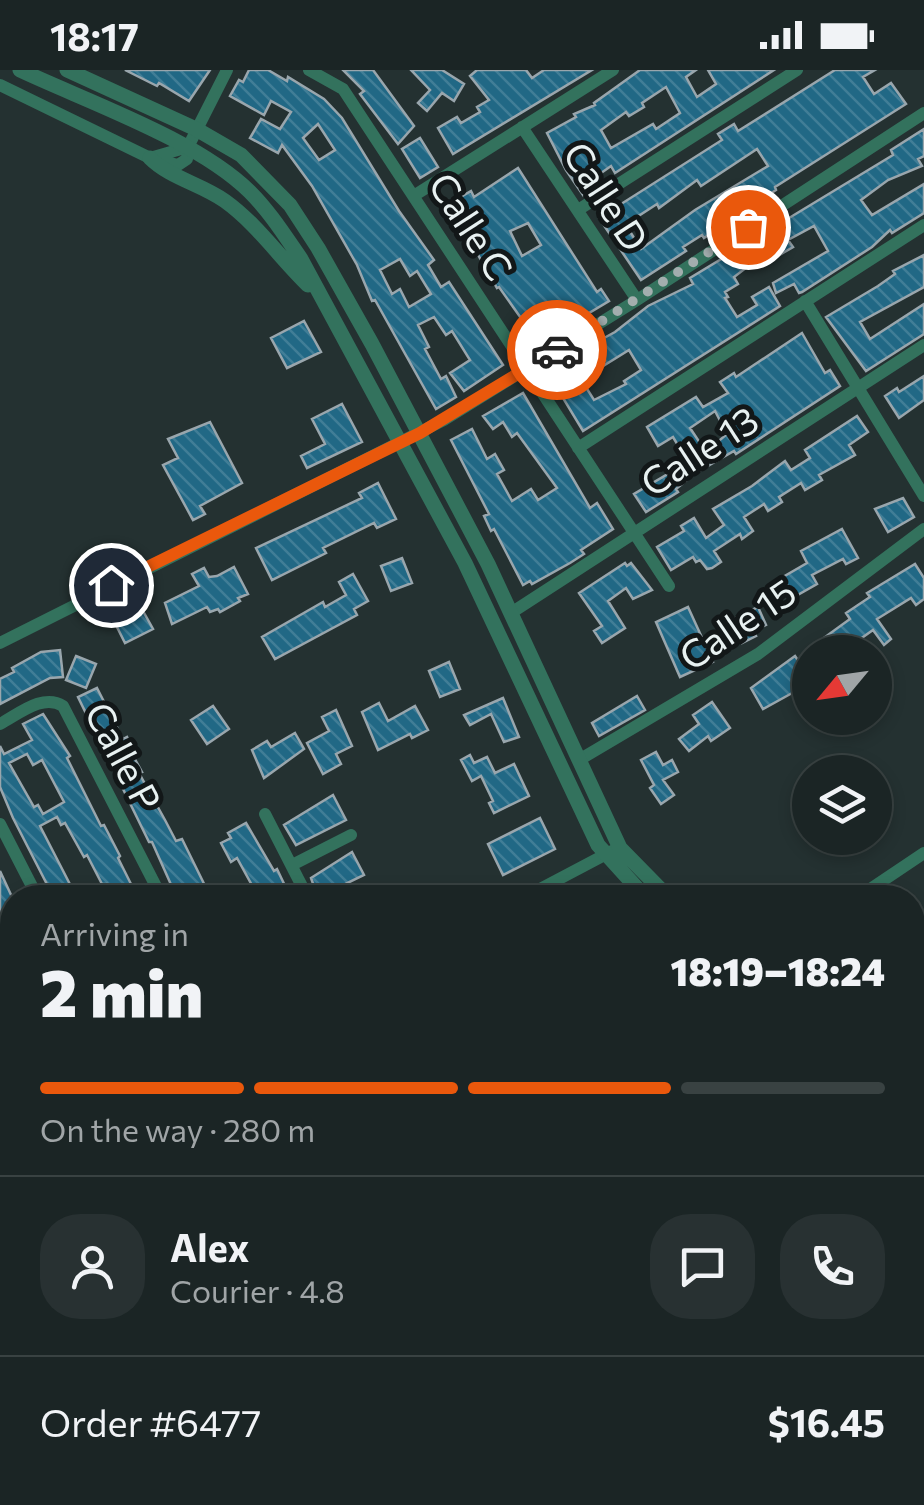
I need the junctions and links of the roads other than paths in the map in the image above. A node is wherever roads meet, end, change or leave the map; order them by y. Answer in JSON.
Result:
{"nodes":[{"id":1,"x":20,"y":70,"type":"edge"},
{"id":2,"x":67,"y":70,"type":"edge"},
{"id":3,"x":226,"y":70,"type":"edge"},
{"id":4,"x":309,"y":70,"type":"edge"},
{"id":5,"x":612,"y":70,"type":"edge"},
{"id":6,"x":796,"y":70,"type":"edge"},
{"id":7,"x":0,"y":86,"type":"edge"},
{"id":8,"x":924,"y":113,"type":"edge"},
{"id":9,"x":522,"y":127,"type":"junction"},
{"id":10,"x":196,"y":129,"type":"junction"},
{"id":11,"x":188,"y":147,"type":"junction"},
{"id":12,"x":150,"y":158,"type":"junction"},
{"id":13,"x":415,"y":195,"type":"junction"},
{"id":14,"x":578,"y":210,"type":"junction"},
{"id":15,"x":924,"y":225,"type":"edge"},
{"id":16,"x":322,"y":297,"type":"junction"},
{"id":17,"x":637,"y":300,"type":"junction"},
{"id":18,"x":804,"y":301,"type":"junction"},
{"id":19,"x":924,"y":345,"type":"edge"},
{"id":20,"x":525,"y":370,"type":"junction"},
{"id":21,"x":858,"y":385,"type":"junction"},
{"id":22,"x":420,"y":433,"type":"junction"},
{"id":23,"x":401,"y":440,"type":"junction"},
{"id":24,"x":578,"y":448,"type":"junction"},
{"id":25,"x":924,"y":496,"type":"edge"},
{"id":26,"x":924,"y":529,"type":"edge"},
{"id":27,"x":634,"y":531,"type":"junction"},
{"id":28,"x":669,"y":586,"type":"dead end"},
{"id":29,"x":512,"y":613,"type":"junction"},
{"id":30,"x":0,"y":643,"type":"edge"},
{"id":31,"x":0,"y":724,"type":"edge"},
{"id":32,"x":579,"y":760,"type":"junction"},
{"id":33,"x":265,"y":814,"type":"dead end"},
{"id":34,"x":0,"y":824,"type":"edge"},
{"id":35,"x":351,"y":835,"type":"dead end"},
{"id":36,"x":612,"y":852,"type":"junction"},
{"id":37,"x":924,"y":853,"type":"edge"},
{"id":38,"x":292,"y":865,"type":"junction"},
{"id":39,"x":31,"y":885,"type":"edge"},
{"id":40,"x":155,"y":885,"type":"edge"},
{"id":41,"x":302,"y":885,"type":"edge"},
{"id":42,"x":549,"y":885,"type":"edge"},
{"id":43,"x":636,"y":885,"type":"edge"},
{"id":44,"x":653,"y":885,"type":"edge"},
{"id":45,"x":876,"y":885,"type":"edge"}],
"edges":[{"from":1,"to":11,"type":"street"},
{"from":2,"to":10,"type":"street"},
{"from":3,"to":10,"type":"street"},
{"from":4,"to":13,"type":"street","name":"Calle C"},
{"from":5,"to":9,"type":"street"},
{"from":6,"to":14,"type":"street"},
{"from":7,"to":12,"type":"street"},
{"from":8,"to":17,"type":"street"},
{"from":9,"to":13,"type":"street"},
{"from":9,"to":14,"type":"street","name":"Calle D"},
{"from":10,"to":11,"type":"street"},
{"from":10,"to":22,"type":"street"},
{"from":11,"to":12,"type":"street"},
{"from":11,"to":16,"type":"street"},
{"from":12,"to":16,"type":"street"},
{"from":13,"to":20,"type":"street","name":"Calle C"},
{"from":14,"to":17,"type":"street","name":"Calle D"},
{"from":15,"to":18,"type":"street"},
{"from":16,"to":23,"type":"street"},
{"from":17,"to":20,"type":"street"},
{"from":18,"to":21,"type":"street"},
{"from":18,"to":24,"type":"street"},
{"from":19,"to":21,"type":"street","name":"Calle 13"},
{"from":20,"to":22,"type":"street"},
{"from":20,"to":24,"type":"street","name":"Calle C"},
{"from":21,"to":25,"type":"street"},
{"from":21,"to":27,"type":"street","name":"Calle 13"},
{"from":22,"to":23,"type":"street"},
{"from":22,"to":29,"type":"street"},
{"from":23,"to":30,"type":"street"},
{"from":23,"to":36,"type":"street"},
{"from":24,"to":27,"type":"street","name":"Calle C"},
{"from":26,"to":32,"type":"street","name":"Calle 15"},
{"from":27,"to":28,"type":"street","name":"Calle C"},
{"from":27,"to":29,"type":"street","name":"Calle 13"},
{"from":29,"to":32,"type":"street"},
{"from":31,"to":40,"type":"street","name":"Calle P"},
{"from":32,"to":36,"type":"street"},
{"from":33,"to":38,"type":"street"},
{"from":34,"to":39,"type":"street"},
{"from":35,"to":38,"type":"street"},
{"from":36,"to":42,"type":"street"},
{"from":36,"to":43,"type":"street"},
{"from":36,"to":44,"type":"street"},
{"from":37,"to":45,"type":"street"},
{"from":38,"to":41,"type":"street"}]}
